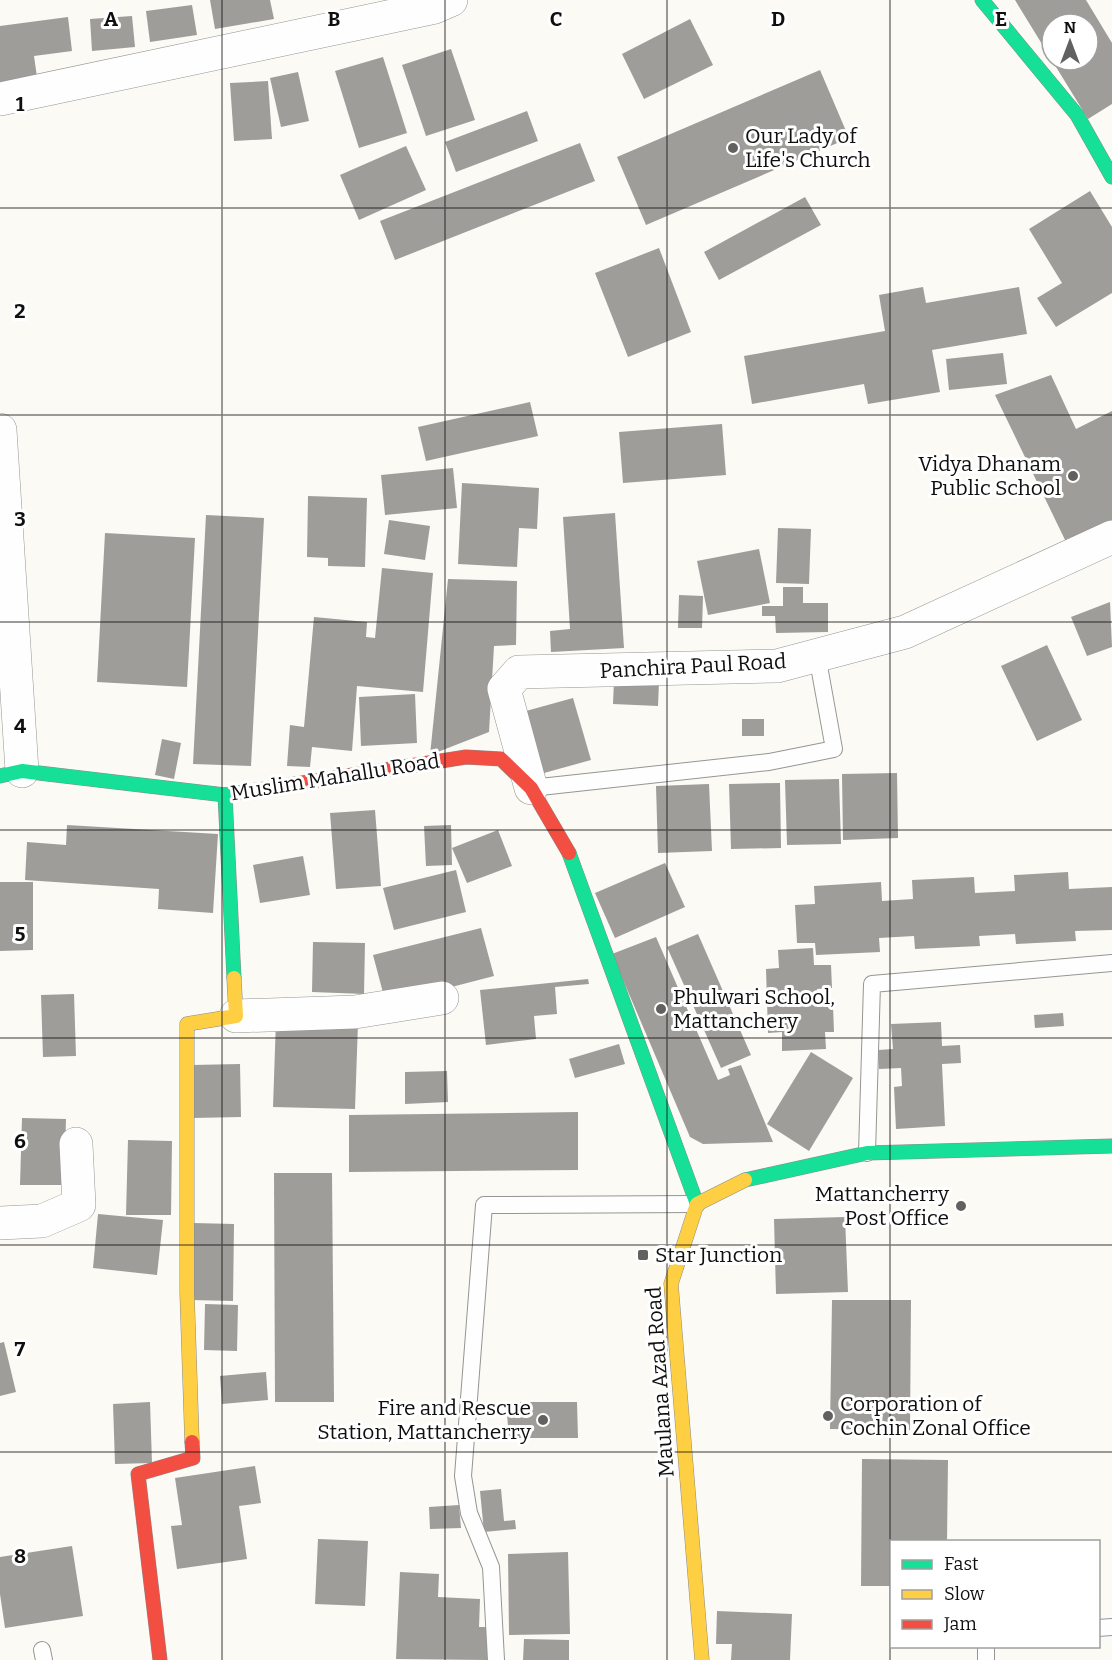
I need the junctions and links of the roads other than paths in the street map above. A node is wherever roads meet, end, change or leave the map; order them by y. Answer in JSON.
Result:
{"nodes":[{"id":1,"x":451,"y":0,"type":"edge"},
{"id":2,"x":982,"y":0,"type":"edge"},
{"id":3,"x":0,"y":99,"type":"edge"},
{"id":4,"x":1112,"y":177,"type":"edge"},
{"id":5,"x":0,"y":430,"type":"edge"},
{"id":6,"x":3,"y":533,"type":"edge"},
{"id":7,"x":1112,"y":537,"type":"edge"},
{"id":8,"x":817,"y":655,"type":"junction"},
{"id":9,"x":11,"y":774,"type":"edge"},
{"id":10,"x":531,"y":788,"type":"junction"},
{"id":11,"x":225,"y":795,"type":"junction"},
{"id":12,"x":1112,"y":963,"type":"edge"},
{"id":13,"x":442,"y":998,"type":"dead end"},
{"id":14,"x":236,"y":1016,"type":"junction"},
{"id":15,"x":76,"y":1144,"type":"dead end"},
{"id":16,"x":1112,"y":1146,"type":"edge"},
{"id":17,"x":867,"y":1153,"type":"junction"},
{"id":18,"x":697,"y":1204,"type":"junction"},
{"id":19,"x":0,"y":1223,"type":"edge"},
{"id":20,"x":160,"y":1660,"type":"edge"},
{"id":21,"x":495,"y":1660,"type":"edge"},
{"id":22,"x":702,"y":1660,"type":"edge"}],
"edges":[{"from":1,"to":3,"type":"street"},
{"from":2,"to":4,"type":"street"},
{"from":5,"to":6,"type":"street","name":"Muslim Mahallu Road"},
{"from":6,"to":9,"type":"street","name":"Muslim Mahallu Road"},
{"from":7,"to":8,"type":"street","name":"Panchira Paul Road"},
{"from":8,"to":10,"type":"lane"},
{"from":8,"to":10,"type":"street","name":"Panchira Paul Road"},
{"from":9,"to":11,"type":"street","name":"Muslim Mahallu Road"},
{"from":10,"to":11,"type":"street","name":"Muslim Mahallu Road"},
{"from":10,"to":18,"type":"street","name":"Muslim Mahallu Road"},
{"from":11,"to":14,"type":"street"},
{"from":12,"to":17,"type":"lane"},
{"from":13,"to":14,"type":"street"},
{"from":14,"to":20,"type":"street"},
{"from":15,"to":19,"type":"street"},
{"from":16,"to":17,"type":"street"},
{"from":17,"to":18,"type":"street"},
{"from":18,"to":21,"type":"lane"},
{"from":18,"to":22,"type":"street","name":"Maulana Azad Road"}]}
